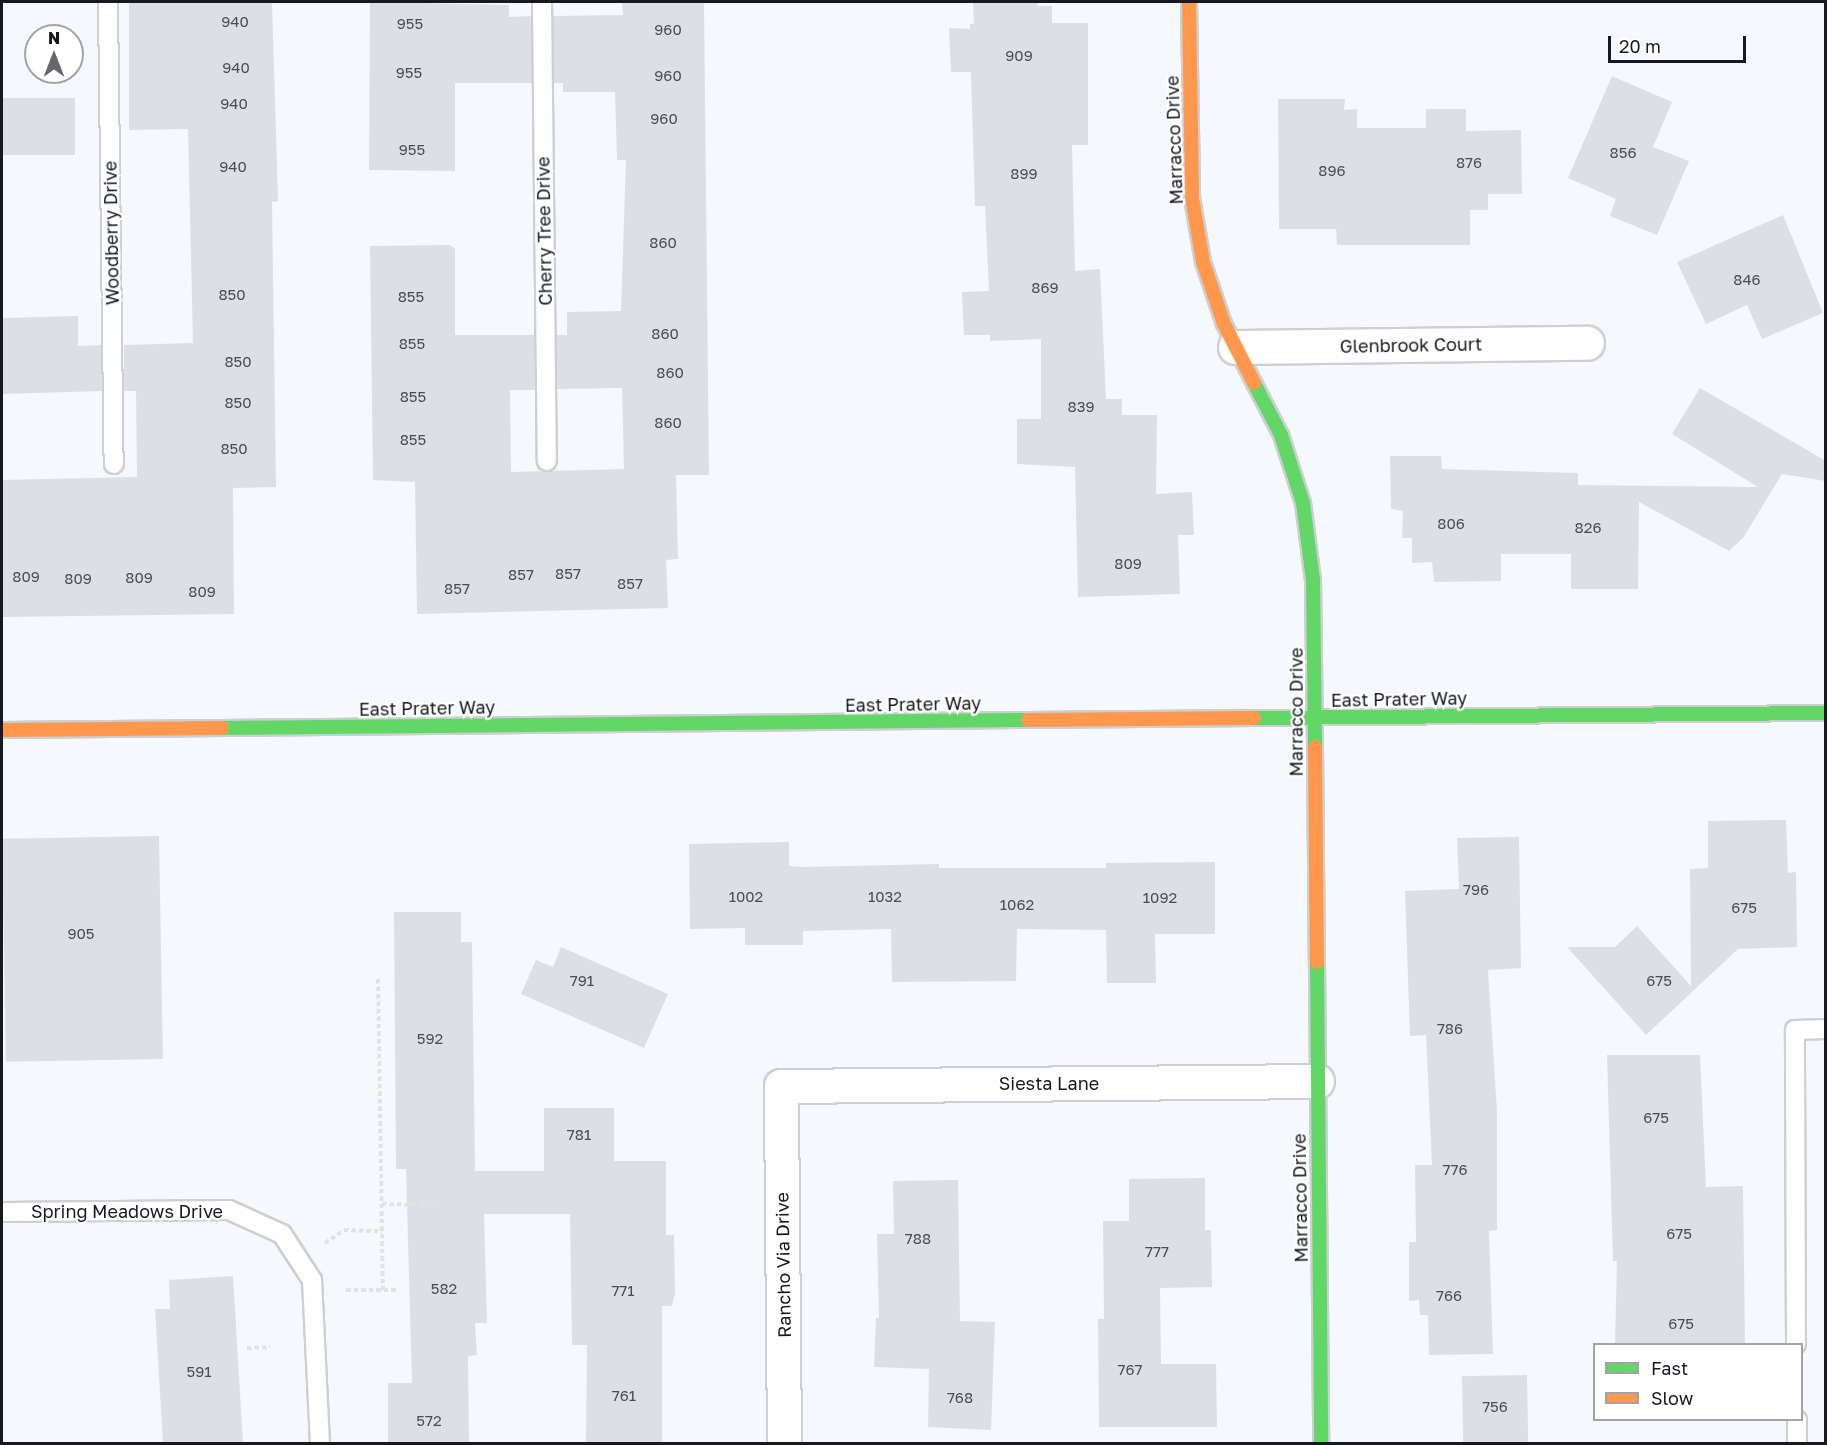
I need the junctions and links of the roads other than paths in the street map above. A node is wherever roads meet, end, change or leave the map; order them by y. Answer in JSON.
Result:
{"nodes":[{"id":1,"x":108,"y":2,"type":"edge"},
{"id":2,"x":542,"y":2,"type":"edge"},
{"id":3,"x":1189,"y":2,"type":"edge"},
{"id":4,"x":1587,"y":343,"type":"dead end"},
{"id":5,"x":1235,"y":347,"type":"junction"},
{"id":6,"x":547,"y":461,"type":"dead end"},
{"id":7,"x":114,"y":464,"type":"dead end"},
{"id":8,"x":1826,"y":713,"type":"edge"},
{"id":9,"x":1314,"y":718,"type":"junction"},
{"id":10,"x":2,"y":730,"type":"edge"},
{"id":11,"x":1826,"y":1029,"type":"edge"},
{"id":12,"x":1317,"y":1081,"type":"junction"},
{"id":13,"x":781,"y":1086,"type":"joint"},
{"id":14,"x":2,"y":1212,"type":"edge"},
{"id":15,"x":1796,"y":1343,"type":"edge"},
{"id":16,"x":1797,"y":1421,"type":"edge"},
{"id":17,"x":320,"y":1443,"type":"edge"},
{"id":18,"x":784,"y":1443,"type":"edge"},
{"id":19,"x":1321,"y":1443,"type":"edge"},
{"id":20,"x":1797,"y":1443,"type":"edge"}],
"edges":[{"from":1,"to":7,"type":"lane","name":"Woodberry Drive"},
{"from":2,"to":6,"type":"lane","name":"Cherry Tree Drive"},
{"from":3,"to":5,"type":"main road","name":"Marracco Drive"},
{"from":4,"to":5,"type":"street","name":"Glenbrook Court"},
{"from":5,"to":9,"type":"main road","name":"Marracco Drive"},
{"from":8,"to":9,"type":"main road","name":"East Prater Way"},
{"from":9,"to":10,"type":"main road","name":"East Prater Way"},
{"from":9,"to":12,"type":"main road","name":"Marracco Drive"},
{"from":11,"to":15,"type":"lane"},
{"from":12,"to":13,"type":"street","name":"Siesta Lane"},
{"from":12,"to":19,"type":"main road","name":"Marracco Drive"},
{"from":13,"to":18,"type":"street","name":"Rancho Via Drive"},
{"from":14,"to":17,"type":"lane","name":"Spring Meadows Drive"},
{"from":16,"to":20,"type":"lane"}]}
